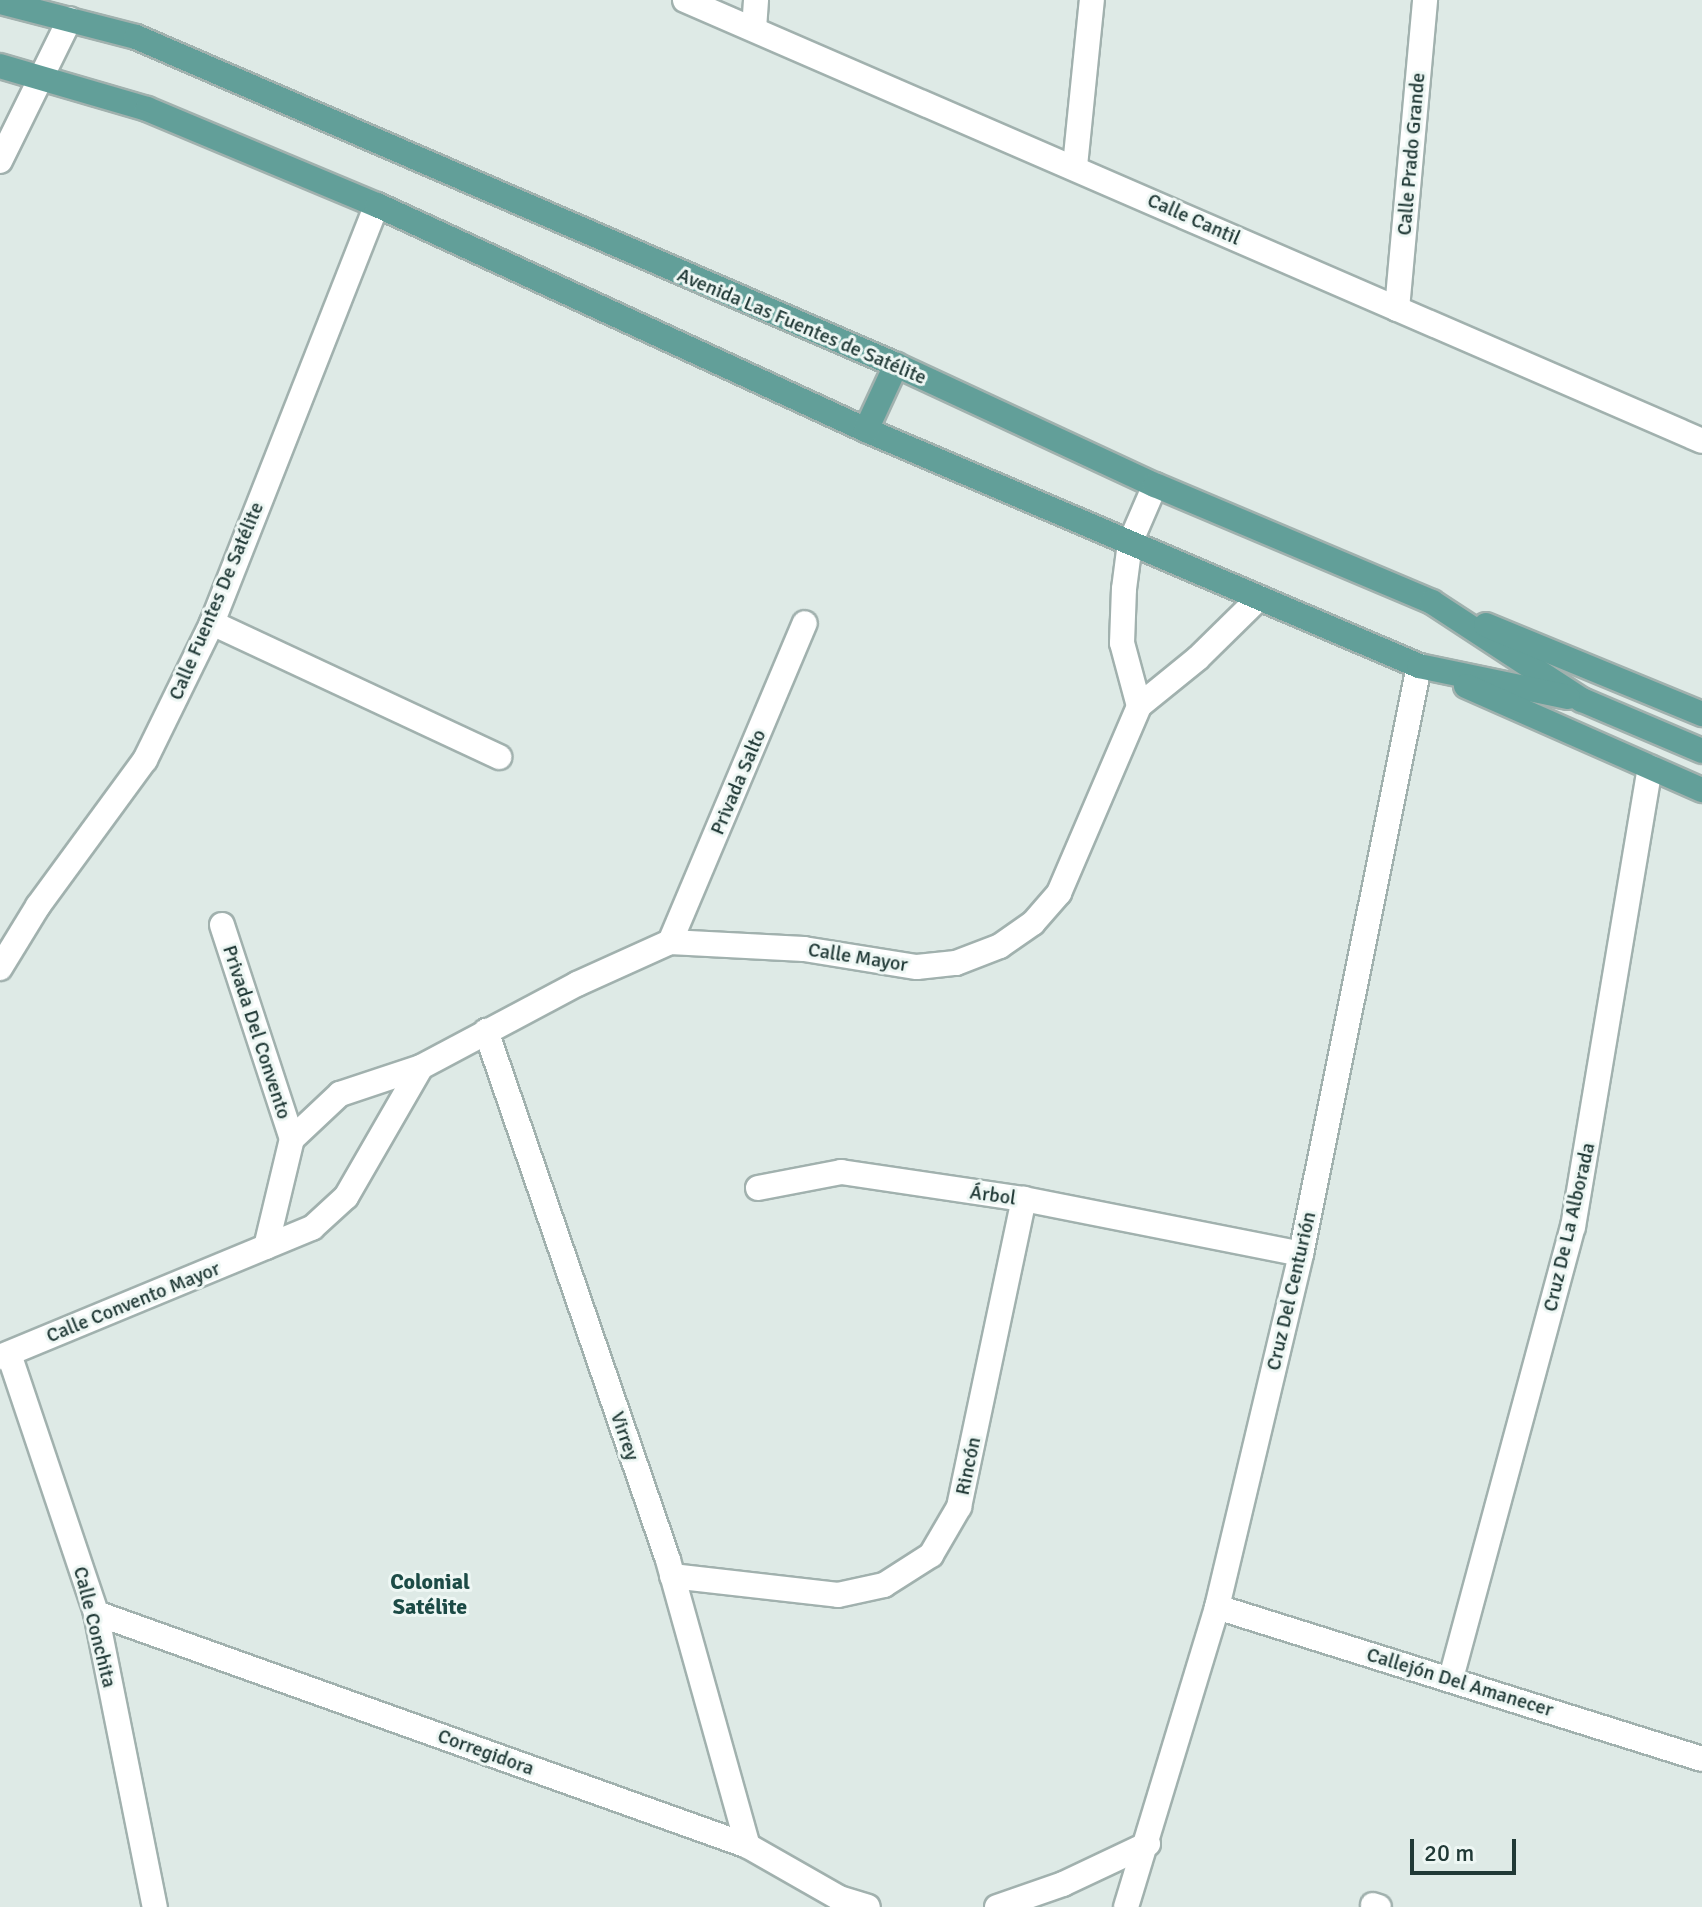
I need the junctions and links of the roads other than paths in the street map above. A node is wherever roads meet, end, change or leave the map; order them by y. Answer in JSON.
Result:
{"nodes":[{"id":1,"x":685,"y":0,"type":"edge"},
{"id":2,"x":756,"y":0,"type":"edge"},
{"id":3,"x":1092,"y":0,"type":"edge"},
{"id":4,"x":1425,"y":0,"type":"edge"},
{"id":5,"x":0,"y":2,"type":"edge"},
{"id":6,"x":70,"y":19,"type":"junction"},
{"id":7,"x":754,"y":29,"type":"junction"},
{"id":8,"x":0,"y":66,"type":"edge"},
{"id":9,"x":40,"y":77,"type":"junction"},
{"id":10,"x":0,"y":161,"type":"edge"},
{"id":11,"x":1075,"y":166,"type":"junction"},
{"id":12,"x":377,"y":205,"type":"junction"},
{"id":13,"x":1397,"y":309,"type":"junction"},
{"id":14,"x":896,"y":365,"type":"junction"},
{"id":15,"x":866,"y":430,"type":"junction"},
{"id":16,"x":1702,"y":441,"type":"edge"},
{"id":17,"x":1155,"y":485,"type":"junction"},
{"id":18,"x":1130,"y":543,"type":"junction"},
{"id":19,"x":1259,"y":598,"type":"junction"},
{"id":20,"x":1432,"y":602,"type":"junction"},
{"id":21,"x":212,"y":623,"type":"junction"},
{"id":22,"x":805,"y":623,"type":"dead end"},
{"id":23,"x":1419,"y":666,"type":"junction"},
{"id":24,"x":1582,"y":700,"type":"junction"},
{"id":25,"x":1139,"y":706,"type":"junction"},
{"id":26,"x":1702,"y":714,"type":"edge"},
{"id":27,"x":1702,"y":751,"type":"edge"},
{"id":28,"x":499,"y":757,"type":"dead end"},
{"id":29,"x":1650,"y":767,"type":"junction"},
{"id":30,"x":1702,"y":790,"type":"edge"},
{"id":31,"x":222,"y":925,"type":"dead end"},
{"id":32,"x":670,"y":942,"type":"junction"},
{"id":33,"x":0,"y":968,"type":"edge"},
{"id":34,"x":486,"y":1031,"type":"junction"},
{"id":35,"x":421,"y":1067,"type":"junction"},
{"id":36,"x":292,"y":1139,"type":"junction"},
{"id":37,"x":758,"y":1188,"type":"dead end"},
{"id":38,"x":1024,"y":1199,"type":"junction"},
{"id":39,"x":266,"y":1247,"type":"junction"},
{"id":40,"x":1301,"y":1254,"type":"junction"},
{"id":41,"x":4,"y":1355,"type":"edge"},
{"id":42,"x":672,"y":1576,"type":"junction"},
{"id":43,"x":1217,"y":1607,"type":"junction"},
{"id":44,"x":96,"y":1613,"type":"junction"},
{"id":45,"x":1451,"y":1678,"type":"junction"},
{"id":46,"x":1702,"y":1759,"type":"edge"},
{"id":47,"x":1148,"y":1844,"type":"junction"},
{"id":48,"x":748,"y":1846,"type":"junction"},
{"id":49,"x":155,"y":1907,"type":"edge"},
{"id":50,"x":868,"y":1907,"type":"edge"},
{"id":51,"x":997,"y":1907,"type":"edge"},
{"id":52,"x":1126,"y":1907,"type":"edge"}],
"edges":[{"from":1,"to":7,"type":"street","name":"Calle Cantil"},
{"from":2,"to":7,"type":"street"},
{"from":3,"to":11,"type":"street"},
{"from":4,"to":13,"type":"street","name":"Calle Prado Grande"},
{"from":5,"to":6,"type":"main road","name":"Avenida Las Fuentes de Satélite"},
{"from":6,"to":9,"type":"street"},
{"from":6,"to":14,"type":"main road","name":"Avenida Las Fuentes de Satélite"},
{"from":7,"to":11,"type":"street","name":"Calle Cantil"},
{"from":8,"to":9,"type":"main road","name":"Avenida Las Fuentes de Satélite"},
{"from":9,"to":10,"type":"street"},
{"from":9,"to":12,"type":"main road","name":"Avenida Las Fuentes de Satélite"},
{"from":11,"to":13,"type":"street","name":"Calle Cantil"},
{"from":12,"to":15,"type":"main road","name":"Avenida Las Fuentes de Satélite"},
{"from":12,"to":21,"type":"street","name":"Calle Fuentes De Satélite"},
{"from":13,"to":16,"type":"street","name":"Calle Cantil"},
{"from":14,"to":15,"type":"main road"},
{"from":14,"to":17,"type":"main road","name":"Avenida Las Fuentes de Satélite"},
{"from":15,"to":18,"type":"main road","name":"Avenida Las Fuentes de Satélite"},
{"from":17,"to":18,"type":"street"},
{"from":17,"to":20,"type":"main road","name":"Avenida Las Fuentes de Satélite"},
{"from":18,"to":19,"type":"main road","name":"Avenida Las Fuentes de Satélite"},
{"from":18,"to":25,"type":"street"},
{"from":19,"to":23,"type":"main road","name":"Avenida Las Fuentes de Satélite"},
{"from":19,"to":25,"type":"street","name":"Calle Mayor"},
{"from":20,"to":24,"type":"main road","name":"Avenida Las Fuentes de Satélite"},
{"from":20,"to":26,"type":"main road"},
{"from":21,"to":28,"type":"street"},
{"from":21,"to":33,"type":"street","name":"Calle Fuentes De Satélite"},
{"from":22,"to":32,"type":"street","name":"Privada Salto"},
{"from":23,"to":24,"type":"main road","name":"Avenida Las Fuentes de Satélite"},
{"from":23,"to":29,"type":"main road"},
{"from":23,"to":40,"type":"street","name":"Cruz Del Centurión"},
{"from":24,"to":27,"type":"main road","name":"Avenida Las Fuentes de Satélite"},
{"from":25,"to":32,"type":"street","name":"Calle Mayor"},
{"from":29,"to":30,"type":"main road"},
{"from":29,"to":45,"type":"street","name":"Cruz De La Alborada"},
{"from":31,"to":36,"type":"street","name":"Privada Del Convento"},
{"from":32,"to":34,"type":"street","name":"Calle Convento Mayor"},
{"from":34,"to":35,"type":"street","name":"Calle Convento Mayor"},
{"from":34,"to":42,"type":"street","name":"Virrey"},
{"from":35,"to":36,"type":"street","name":"Calle Convento Mayor"},
{"from":35,"to":39,"type":"street","name":"Calle Convento Mayor"},
{"from":36,"to":39,"type":"street"},
{"from":37,"to":38,"type":"street","name":"Árbol"},
{"from":38,"to":40,"type":"street","name":"Árbol"},
{"from":38,"to":42,"type":"street","name":"Rincón"},
{"from":39,"to":41,"type":"street","name":"Calle Convento Mayor"},
{"from":40,"to":43,"type":"street","name":"Cruz Del Centurión"},
{"from":41,"to":44,"type":"street","name":"Calle Conchita"},
{"from":42,"to":48,"type":"street","name":"Virrey"},
{"from":43,"to":45,"type":"street","name":"Callejón Del Amanecer"},
{"from":43,"to":47,"type":"street","name":"Cruz Del Centurión"},
{"from":44,"to":48,"type":"street","name":"Corregidora"},
{"from":44,"to":49,"type":"street","name":"Calle Conchita"},
{"from":45,"to":46,"type":"street","name":"Callejón Del Amanecer"},
{"from":47,"to":51,"type":"street"},
{"from":47,"to":52,"type":"street","name":"Cruz Del Centurión"},
{"from":48,"to":50,"type":"street","name":"Corregidora"}]}
